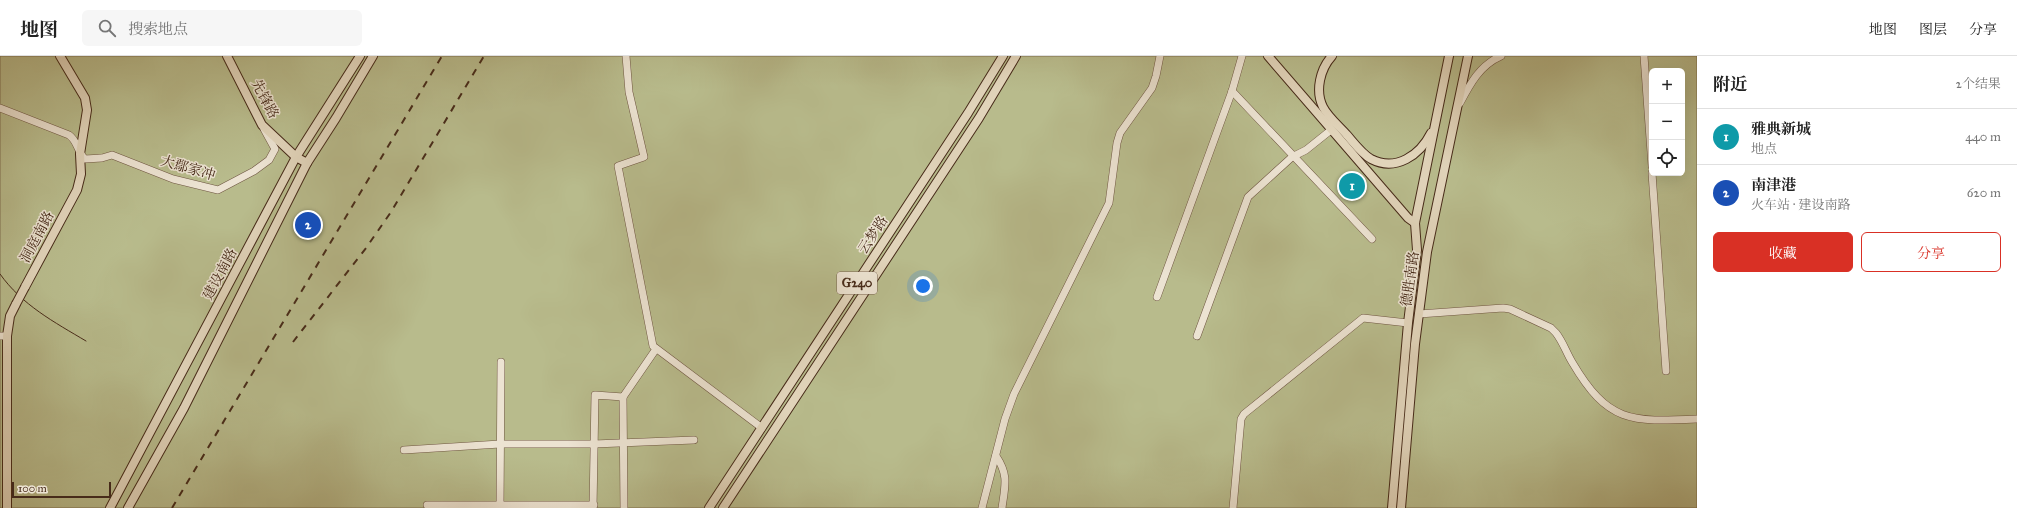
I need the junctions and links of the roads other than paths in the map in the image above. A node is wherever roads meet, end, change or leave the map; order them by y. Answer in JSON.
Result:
{"nodes":[{"id":1,"x":60,"y":56,"type":"edge"},
{"id":2,"x":227,"y":56,"type":"edge"},
{"id":3,"x":360,"y":56,"type":"edge"},
{"id":4,"x":373,"y":56,"type":"edge"},
{"id":5,"x":626,"y":56,"type":"edge"},
{"id":6,"x":1003,"y":56,"type":"edge"},
{"id":7,"x":1016,"y":56,"type":"edge"},
{"id":8,"x":1160,"y":56,"type":"edge"},
{"id":9,"x":1242,"y":56,"type":"edge"},
{"id":10,"x":1268,"y":56,"type":"edge"},
{"id":11,"x":1332,"y":56,"type":"edge"},
{"id":12,"x":1449,"y":56,"type":"edge"},
{"id":13,"x":1468,"y":56,"type":"edge"},
{"id":14,"x":1501,"y":56,"type":"edge"},
{"id":15,"x":1644,"y":56,"type":"edge"},
{"id":16,"x":1232,"y":91,"type":"junction"},
{"id":17,"x":0,"y":108,"type":"edge"},
{"id":18,"x":1455,"y":112,"type":"junction"},
{"id":19,"x":1436,"y":123,"type":"junction"},
{"id":20,"x":262,"y":125,"type":"junction"},
{"id":21,"x":1331,"y":130,"type":"junction"},
{"id":22,"x":1650,"y":140,"type":"edge"},
{"id":23,"x":80,"y":154,"type":"junction"},
{"id":24,"x":296,"y":157,"type":"junction"},
{"id":25,"x":1292,"y":157,"type":"junction"},
{"id":26,"x":307,"y":163,"type":"junction"},
{"id":27,"x":1652,"y":176,"type":"edge"},
{"id":28,"x":1415,"y":223,"type":"junction"},
{"id":29,"x":1372,"y":239,"type":"dead end"},
{"id":30,"x":1156,"y":297,"type":"dead end"},
{"id":31,"x":1419,"y":314,"type":"junction"},
{"id":32,"x":1408,"y":323,"type":"junction"},
{"id":33,"x":3,"y":336,"type":"edge"},
{"id":34,"x":1197,"y":336,"type":"dead end"},
{"id":35,"x":656,"y":349,"type":"junction"},
{"id":36,"x":501,"y":362,"type":"dead end"},
{"id":37,"x":1666,"y":371,"type":"dead end"},
{"id":38,"x":623,"y":397,"type":"junction"},
{"id":39,"x":1697,"y":419,"type":"edge"},
{"id":40,"x":762,"y":428,"type":"junction"},
{"id":41,"x":694,"y":440,"type":"dead end"},
{"id":42,"x":624,"y":443,"type":"junction"},
{"id":43,"x":500,"y":444,"type":"junction"},
{"id":44,"x":594,"y":444,"type":"junction"},
{"id":45,"x":404,"y":450,"type":"dead end"},
{"id":46,"x":996,"y":456,"type":"junction"},
{"id":47,"x":427,"y":505,"type":"dead end"},
{"id":48,"x":500,"y":506,"type":"edge"},
{"id":49,"x":594,"y":507,"type":"edge"},
{"id":50,"x":8,"y":508,"type":"edge"},
{"id":51,"x":110,"y":508,"type":"edge"},
{"id":52,"x":128,"y":508,"type":"edge"},
{"id":53,"x":624,"y":508,"type":"edge"},
{"id":54,"x":709,"y":508,"type":"edge"},
{"id":55,"x":723,"y":508,"type":"edge"},
{"id":56,"x":982,"y":508,"type":"edge"},
{"id":57,"x":1002,"y":508,"type":"edge"},
{"id":58,"x":1233,"y":508,"type":"edge"},
{"id":59,"x":1392,"y":508,"type":"edge"},
{"id":60,"x":1401,"y":508,"type":"edge"}],
"edges":[{"from":1,"to":23,"type":"main road","name":"洞庭南路"},
{"from":2,"to":20,"type":"main road","name":"先锋路"},
{"from":3,"to":24,"type":"main road","name":"建设南路"},
{"from":4,"to":26,"type":"main road","name":"建设南路"},
{"from":5,"to":35,"type":"street"},
{"from":6,"to":40,"type":"main road","name":"云梦路","number":"G240"},
{"from":7,"to":55,"type":"main road","number":"G240"},
{"from":8,"to":46,"type":"street"},
{"from":9,"to":16,"type":"street"},
{"from":10,"to":21,"type":"main road"},
{"from":11,"to":19,"type":"main road"},
{"from":12,"to":19,"type":"main road","name":"德胜南路"},
{"from":13,"to":18,"type":"main road","name":"德胜南路"},
{"from":14,"to":18,"type":"street"},
{"from":15,"to":22,"type":"street"},
{"from":16,"to":25,"type":"street"},
{"from":16,"to":30,"type":"street"},
{"from":17,"to":23,"type":"street"},
{"from":18,"to":31,"type":"main road","name":"德胜南路"},
{"from":19,"to":28,"type":"main road","name":"德胜南路"},
{"from":20,"to":23,"type":"street","name":"大鄢家冲"},
{"from":20,"to":24,"type":"main road","name":"先锋路"},
{"from":21,"to":25,"type":"street"},
{"from":21,"to":28,"type":"main road"},
{"from":23,"to":33,"type":"main road","name":"洞庭南路","bridge":true},
{"from":24,"to":26,"type":"main road","name":"先锋路"},
{"from":24,"to":51,"type":"main road","name":"建设南路"},
{"from":25,"to":29,"type":"street"},
{"from":25,"to":34,"type":"street"},
{"from":26,"to":52,"type":"main road","name":"建设南路"},
{"from":27,"to":37,"type":"street"},
{"from":28,"to":32,"type":"main road","name":"德胜南路"},
{"from":31,"to":39,"type":"street"},
{"from":31,"to":60,"type":"main road","name":"德胜南路"},
{"from":32,"to":58,"type":"street"},
{"from":32,"to":59,"type":"main road","name":"德胜南路"},
{"from":33,"to":50,"type":"main road","name":"洞庭南路"},
{"from":35,"to":38,"type":"street"},
{"from":35,"to":40,"type":"street"},
{"from":36,"to":43,"type":"street"},
{"from":38,"to":42,"type":"street"},
{"from":38,"to":44,"type":"street"},
{"from":40,"to":54,"type":"main road","name":"云梦路","number":"G240"},
{"from":41,"to":42,"type":"street"},
{"from":42,"to":44,"type":"street"},
{"from":42,"to":53,"type":"street"},
{"from":43,"to":44,"type":"street"},
{"from":43,"to":45,"type":"street"},
{"from":43,"to":48,"type":"street"},
{"from":44,"to":49,"type":"street"},
{"from":46,"to":56,"type":"street"},
{"from":46,"to":57,"type":"street"},
{"from":47,"to":48,"type":"street"},
{"from":48,"to":49,"type":"street"}]}
